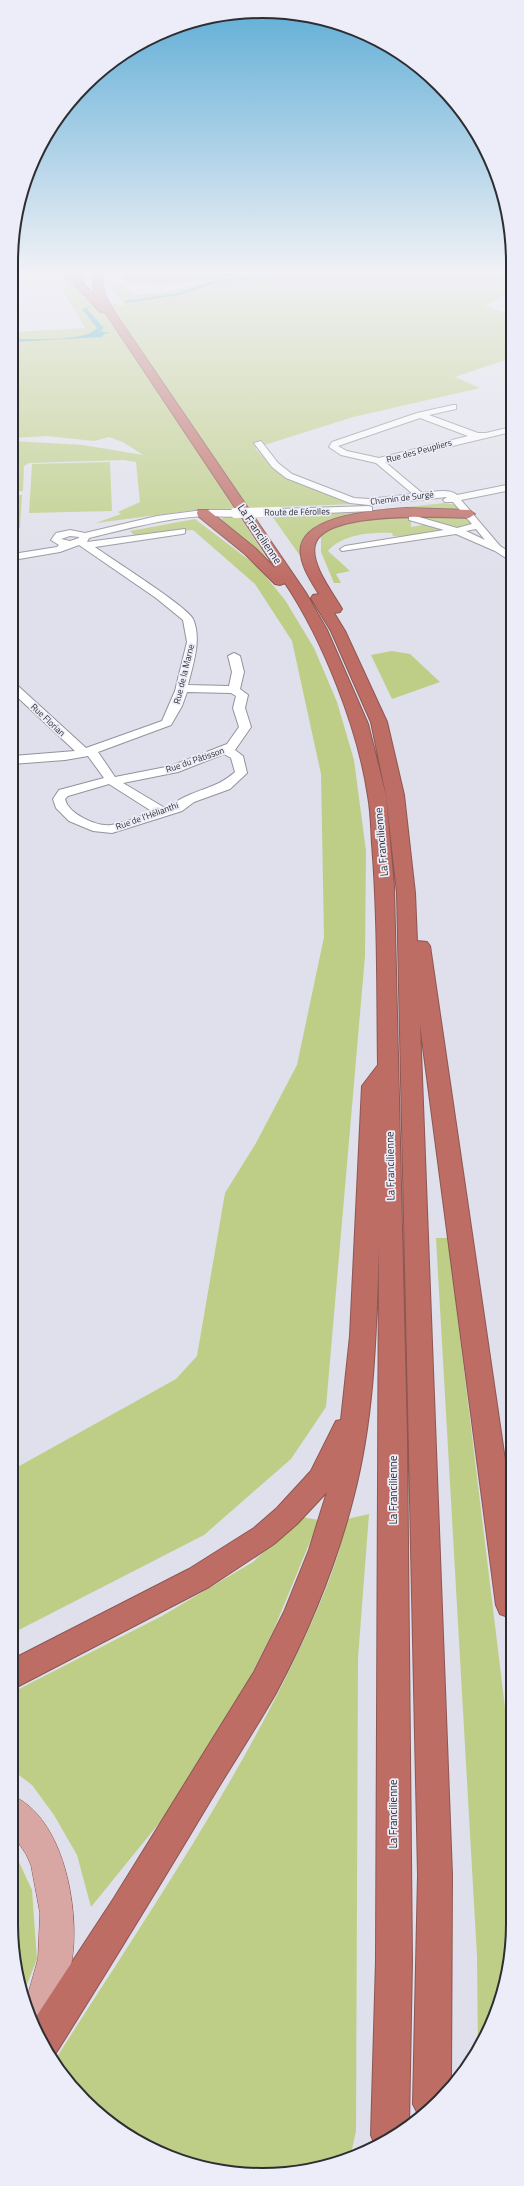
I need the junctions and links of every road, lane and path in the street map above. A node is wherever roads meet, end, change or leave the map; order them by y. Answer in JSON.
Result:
{"nodes":[{"id":1,"x":154,"y":375,"type":"edge"},
{"id":2,"x":161,"y":375,"type":"edge"},
{"id":3,"x":453,"y":407,"type":"dead end"},
{"id":4,"x":420,"y":415,"type":"junction"},
{"id":5,"x":194,"y":416,"type":"dead end"},
{"id":6,"x":506,"y":430,"type":"edge"},
{"id":7,"x":477,"y":436,"type":"junction"},
{"id":8,"x":258,"y":443,"type":"dead end"},
{"id":9,"x":379,"y":461,"type":"junction"},
{"id":10,"x":506,"y":487,"type":"edge"},
{"id":11,"x":420,"y":496,"type":"junction"},
{"id":12,"x":456,"y":498,"type":"junction"},
{"id":13,"x":253,"y":499,"type":"dead end"},
{"id":14,"x":203,"y":513,"type":"junction"},
{"id":15,"x":469,"y":514,"type":"junction"},
{"id":16,"x":412,"y":518,"type":"dead end"},
{"id":17,"x":271,"y":525,"type":"dead end"},
{"id":18,"x":479,"y":525,"type":"junction"},
{"id":19,"x":182,"y":531,"type":"dead end"},
{"id":20,"x":457,"y":531,"type":"junction"},
{"id":21,"x":56,"y":540,"type":"junction"},
{"id":22,"x":84,"y":541,"type":"junction"},
{"id":23,"x":28,"y":544,"type":"dead end"},
{"id":24,"x":69,"y":544,"type":"junction"},
{"id":25,"x":497,"y":548,"type":"junction"},
{"id":26,"x":344,"y":549,"type":"dead end"},
{"id":27,"x":506,"y":554,"type":"edge"},
{"id":28,"x":18,"y":556,"type":"edge"},
{"id":29,"x":301,"y":571,"type":"dead end"},
{"id":30,"x":329,"y":630,"type":"junction"},
{"id":31,"x":234,"y":656,"type":"dead end"},
{"id":32,"x":182,"y":688,"type":"junction"},
{"id":33,"x":234,"y":690,"type":"junction"},
{"id":34,"x":18,"y":691,"type":"edge"},
{"id":35,"x":225,"y":749,"type":"junction"},
{"id":36,"x":88,"y":752,"type":"junction"},
{"id":37,"x":18,"y":760,"type":"edge"},
{"id":38,"x":111,"y":780,"type":"junction"},
{"id":39,"x":163,"y":812,"type":"junction"},
{"id":40,"x":406,"y":893,"type":"junction"},
{"id":41,"x":389,"y":1066,"type":"junction"},
{"id":42,"x":355,"y":1407,"type":"junction"},
{"id":43,"x":506,"y":1569,"type":"edge"},
{"id":44,"x":18,"y":1672,"type":"edge"},
{"id":45,"x":18,"y":1817,"type":"edge"},
{"id":46,"x":37,"y":2017,"type":"edge"},
{"id":47,"x":45,"y":2036,"type":"edge"},
{"id":48,"x":432,"y":2099,"type":"edge"},
{"id":49,"x":390,"y":2132,"type":"edge"}],
"edges":[{"from":1,"to":30,"type":"highway","name":"La Francilienne"},
{"from":2,"to":5,"type":"highway","name":"La Francilienne"},
{"from":3,"to":4,"type":"street"},
{"from":4,"to":7,"type":"street"},
{"from":4,"to":9,"type":"street"},
{"from":6,"to":7,"type":"street","name":"Rue des Peupliers"},
{"from":7,"to":9,"type":"street","name":"Rue des Peupliers"},
{"from":8,"to":11,"type":"street","name":"Chemin de Surgé"},
{"from":9,"to":11,"type":"street","name":"Rue des Peupliers"},
{"from":10,"to":12,"type":"street","name":"Route de Férolles"},
{"from":11,"to":12,"type":"street","name":"Chemin de Surgé"},
{"from":12,"to":14,"type":"street","name":"Route de Férolles","bridge":true},
{"from":12,"to":15,"type":"street","name":"Chemin de Surgé"},
{"from":13,"to":17,"type":"highway","name":"La Francilienne"},
{"from":14,"to":22,"type":"street","name":"Route de Férolles"},
{"from":14,"to":30,"type":"highway"},
{"from":15,"to":18,"type":"street","name":"Chemin de Surgé"},
{"from":15,"to":30,"type":"highway"},
{"from":16,"to":20,"type":"street","name":"Chemin de Surgé"},
{"from":18,"to":20,"type":"street"},
{"from":18,"to":25,"type":"street","name":"Chemin de Surgé"},
{"from":19,"to":22,"type":"street"},
{"from":20,"to":25,"type":"street","name":"Chemin de Surgé"},
{"from":20,"to":26,"type":"street"},
{"from":21,"to":22,"type":"street"},
{"from":21,"to":23,"type":"street"},
{"from":21,"to":24,"type":"street"},
{"from":22,"to":24,"type":"street"},
{"from":22,"to":32,"type":"street","name":"Rue de la Marne"},
{"from":24,"to":28,"type":"street"},
{"from":25,"to":27,"type":"street","name":"Chemin de Surgé"},
{"from":29,"to":30,"type":"highway","name":"La Francilienne"},
{"from":30,"to":40,"type":"highway","name":"La Francilienne"},
{"from":30,"to":41,"type":"highway","name":"La Francilienne"},
{"from":31,"to":33,"type":"street"},
{"from":32,"to":33,"type":"street"},
{"from":32,"to":36,"type":"street","name":"Rue de la Marne"},
{"from":33,"to":35,"type":"street","name":"Rue du Pâtisson"},
{"from":34,"to":36,"type":"street","name":"Rue Florian"},
{"from":35,"to":38,"type":"street","name":"Rue du Pâtisson"},
{"from":35,"to":39,"type":"street","name":"Rue de l'Hélianthi"},
{"from":36,"to":37,"type":"street","name":"Rue de la Marne"},
{"from":36,"to":38,"type":"street","name":"Rue Florian"},
{"from":38,"to":39,"type":"street"},
{"from":38,"to":39,"type":"street","name":"Rue de l'Hélianthi"},
{"from":40,"to":43,"type":"highway"},
{"from":40,"to":48,"type":"highway","name":"La Francilienne"},
{"from":41,"to":42,"type":"highway"},
{"from":41,"to":49,"type":"highway","name":"La Francilienne"},
{"from":42,"to":44,"type":"highway"},
{"from":42,"to":47,"type":"highway"},
{"from":45,"to":46,"type":"main road"}]}
